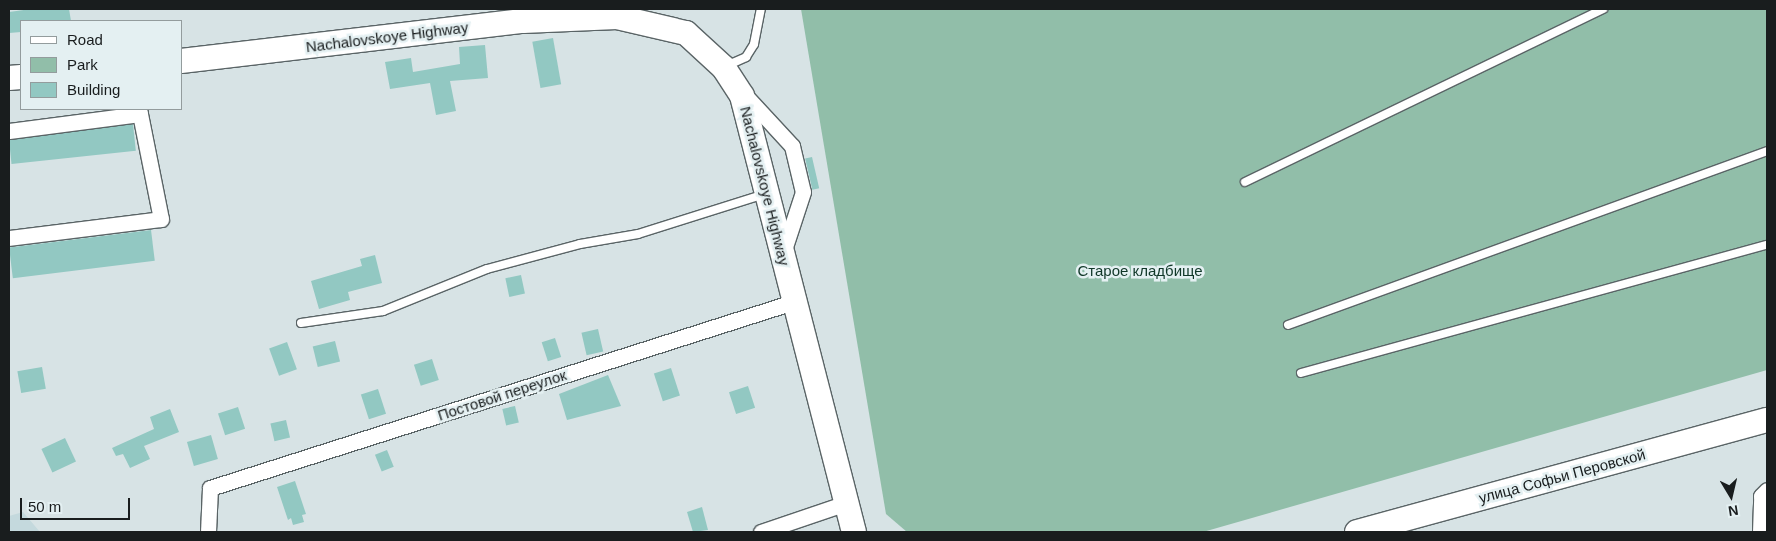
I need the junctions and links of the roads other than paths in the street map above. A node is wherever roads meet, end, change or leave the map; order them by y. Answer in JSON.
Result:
{"nodes":[{"id":1,"x":761,"y":9,"type":"edge"},
{"id":2,"x":1603,"y":9,"type":"edge"},
{"id":3,"x":182,"y":61,"type":"edge"},
{"id":4,"x":728,"y":73,"type":"junction"},
{"id":5,"x":139,"y":112,"type":"edge"},
{"id":6,"x":9,"y":131,"type":"edge"},
{"id":7,"x":1767,"y":151,"type":"edge"},
{"id":8,"x":1245,"y":182,"type":"dead end"},
{"id":9,"x":770,"y":192,"type":"junction"},
{"id":10,"x":9,"y":238,"type":"edge"},
{"id":11,"x":1767,"y":245,"type":"edge"},
{"id":12,"x":783,"y":254,"type":"junction"},
{"id":13,"x":793,"y":302,"type":"junction"},
{"id":14,"x":300,"y":323,"type":"dead end"},
{"id":15,"x":1288,"y":325,"type":"dead end"},
{"id":16,"x":1301,"y":373,"type":"dead end"},
{"id":17,"x":1767,"y":420,"type":"edge"},
{"id":18,"x":1767,"y":490,"type":"edge"},
{"id":19,"x":852,"y":521,"type":"edge"},
{"id":20,"x":208,"y":532,"type":"edge"},
{"id":21,"x":760,"y":532,"type":"edge"},
{"id":22,"x":869,"y":532,"type":"edge"},
{"id":23,"x":1357,"y":532,"type":"edge"},
{"id":24,"x":1760,"y":532,"type":"edge"}],
"edges":[{"from":1,"to":4,"type":"lane"},
{"from":2,"to":8,"type":"lane"},
{"from":3,"to":4,"type":"main road","name":"Nachalovskoye Highway"},
{"from":4,"to":9,"type":"main road","name":"Nachalovskoye Highway"},
{"from":4,"to":12,"type":"street"},
{"from":5,"to":6,"type":"street"},
{"from":5,"to":10,"type":"street"},
{"from":7,"to":15,"type":"lane"},
{"from":9,"to":12,"type":"main road","name":"Nachalovskoye Highway"},
{"from":9,"to":14,"type":"lane"},
{"from":11,"to":16,"type":"lane"},
{"from":12,"to":13,"type":"main road","name":"Nachalovskoye Highway"},
{"from":13,"to":19,"type":"main road","name":"Nachalovskoye Highway"},
{"from":13,"to":20,"type":"street","name":"Постовой переулок"},
{"from":17,"to":23,"type":"main road","name":"улица Софьи Перовской"},
{"from":18,"to":24,"type":"street"},
{"from":19,"to":21,"type":"street"},
{"from":19,"to":22,"type":"main road"}]}
